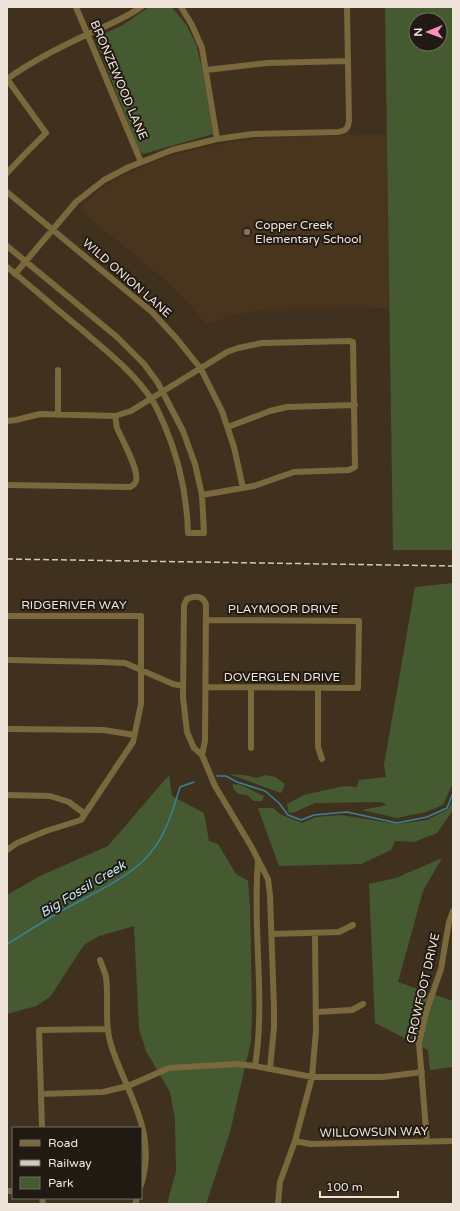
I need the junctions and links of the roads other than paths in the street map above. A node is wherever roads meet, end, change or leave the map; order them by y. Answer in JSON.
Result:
{"nodes":[{"id":1,"x":76,"y":7,"type":"edge"},
{"id":2,"x":141,"y":7,"type":"edge"},
{"id":3,"x":180,"y":7,"type":"edge"},
{"id":4,"x":347,"y":7,"type":"edge"},
{"id":5,"x":88,"y":34,"type":"junction"},
{"id":6,"x":348,"y":61,"type":"junction"},
{"id":7,"x":206,"y":70,"type":"junction"},
{"id":8,"x":7,"y":79,"type":"edge"},
{"id":9,"x":217,"y":139,"type":"junction"},
{"id":10,"x":141,"y":162,"type":"junction"},
{"id":11,"x":7,"y":173,"type":"edge"},
{"id":12,"x":7,"y":192,"type":"edge"},
{"id":13,"x":52,"y":229,"type":"junction"},
{"id":14,"x":7,"y":246,"type":"edge"},
{"id":15,"x":26,"y":261,"type":"junction"},
{"id":16,"x":7,"y":267,"type":"edge"},
{"id":17,"x":15,"y":274,"type":"junction"},
{"id":18,"x":201,"y":369,"type":"junction"},
{"id":19,"x":58,"y":370,"type":"dead end"},
{"id":20,"x":163,"y":392,"type":"junction"},
{"id":21,"x":152,"y":399,"type":"junction"},
{"id":22,"x":354,"y":405,"type":"junction"},
{"id":23,"x":58,"y":415,"type":"junction"},
{"id":24,"x":115,"y":416,"type":"junction"},
{"id":25,"x":7,"y":421,"type":"edge"},
{"id":26,"x":228,"y":427,"type":"junction"},
{"id":27,"x":7,"y":485,"type":"edge"},
{"id":28,"x":244,"y":488,"type":"junction"},
{"id":29,"x":202,"y":494,"type":"junction"},
{"id":30,"x":7,"y":616,"type":"edge"},
{"id":31,"x":206,"y":620,"type":"junction"},
{"id":32,"x":7,"y":660,"type":"edge"},
{"id":33,"x":141,"y":670,"type":"junction"},
{"id":34,"x":183,"y":686,"type":"junction"},
{"id":35,"x":206,"y":687,"type":"junction"},
{"id":36,"x":251,"y":688,"type":"junction"},
{"id":37,"x":318,"y":688,"type":"junction"},
{"id":38,"x":358,"y":688,"type":"joint"},
{"id":39,"x":7,"y":729,"type":"edge"},
{"id":40,"x":134,"y":735,"type":"junction"},
{"id":41,"x":251,"y":748,"type":"dead end"},
{"id":42,"x":202,"y":755,"type":"junction"},
{"id":43,"x":322,"y":759,"type":"dead end"},
{"id":44,"x":7,"y":795,"type":"edge"},
{"id":45,"x":85,"y":814,"type":"junction"},
{"id":46,"x":7,"y":850,"type":"edge"},
{"id":47,"x":258,"y":862,"type":"junction"},
{"id":48,"x":453,"y":911,"type":"edge"},
{"id":49,"x":353,"y":925,"type":"dead end"},
{"id":50,"x":316,"y":933,"type":"junction"},
{"id":51,"x":272,"y":934,"type":"junction"},
{"id":52,"x":100,"y":960,"type":"dead end"},
{"id":53,"x":363,"y":1004,"type":"dead end"},
{"id":54,"x":317,"y":1012,"type":"junction"},
{"id":55,"x":107,"y":1029,"type":"junction"},
{"id":56,"x":255,"y":1066,"type":"junction"},
{"id":57,"x":270,"y":1068,"type":"junction"},
{"id":58,"x":422,"y":1072,"type":"junction"},
{"id":59,"x":312,"y":1077,"type":"junction"},
{"id":60,"x":128,"y":1086,"type":"junction"},
{"id":61,"x":42,"y":1094,"type":"junction"},
{"id":62,"x":42,"y":1127,"type":"edge"},
{"id":63,"x":295,"y":1140,"type":"junction"},
{"id":64,"x":453,"y":1141,"type":"edge"},
{"id":65,"x":426,"y":1142,"type":"junction"},
{"id":66,"x":143,"y":1154,"type":"edge"},
{"id":67,"x":142,"y":1182,"type":"edge"},
{"id":68,"x":278,"y":1204,"type":"edge"}],
"edges":[{"from":1,"to":5,"type":"street","name":"BRONZEWOOD LANE"},
{"from":2,"to":5,"type":"street"},
{"from":3,"to":7,"type":"street"},
{"from":4,"to":6,"type":"street"},
{"from":5,"to":8,"type":"street"},
{"from":5,"to":10,"type":"street","name":"BRONZEWOOD LANE"},
{"from":6,"to":7,"type":"street"},
{"from":6,"to":9,"type":"street"},
{"from":7,"to":9,"type":"street"},
{"from":8,"to":11,"type":"street"},
{"from":9,"to":10,"type":"street"},
{"from":10,"to":13,"type":"street"},
{"from":12,"to":13,"type":"street","name":"WILD ONION LANE"},
{"from":13,"to":15,"type":"street"},
{"from":13,"to":18,"type":"street","name":"WILD ONION LANE"},
{"from":14,"to":15,"type":"street"},
{"from":15,"to":17,"type":"street"},
{"from":15,"to":20,"type":"street"},
{"from":16,"to":17,"type":"street"},
{"from":17,"to":21,"type":"street"},
{"from":18,"to":20,"type":"street"},
{"from":18,"to":22,"type":"street"},
{"from":18,"to":26,"type":"street","name":"WILD ONION LANE"},
{"from":19,"to":23,"type":"street"},
{"from":20,"to":21,"type":"street"},
{"from":20,"to":29,"type":"street"},
{"from":21,"to":24,"type":"street"},
{"from":21,"to":29,"type":"street"},
{"from":22,"to":26,"type":"street"},
{"from":22,"to":28,"type":"street"},
{"from":23,"to":24,"type":"street"},
{"from":23,"to":25,"type":"street"},
{"from":24,"to":27,"type":"street"},
{"from":26,"to":28,"type":"street","name":"WILD ONION LANE"},
{"from":28,"to":29,"type":"street"},
{"from":30,"to":33,"type":"street","name":"RIDGERIVER WAY"},
{"from":31,"to":34,"type":"street"},
{"from":31,"to":35,"type":"street"},
{"from":31,"to":38,"type":"street","name":"PLAYMOOR DRIVE"},
{"from":32,"to":33,"type":"street"},
{"from":33,"to":34,"type":"street"},
{"from":33,"to":40,"type":"street"},
{"from":34,"to":42,"type":"street"},
{"from":35,"to":36,"type":"street","name":"DOVERGLEN DRIVE"},
{"from":35,"to":42,"type":"street"},
{"from":36,"to":37,"type":"street","name":"DOVERGLEN DRIVE"},
{"from":36,"to":41,"type":"street"},
{"from":37,"to":38,"type":"street","name":"DOVERGLEN DRIVE"},
{"from":37,"to":43,"type":"street"},
{"from":39,"to":40,"type":"street"},
{"from":40,"to":45,"type":"street"},
{"from":42,"to":47,"type":"street"},
{"from":44,"to":45,"type":"street"},
{"from":45,"to":46,"type":"street"},
{"from":47,"to":51,"type":"street"},
{"from":47,"to":56,"type":"street"},
{"from":48,"to":58,"type":"street","name":"CROWFOOT DRIVE"},
{"from":49,"to":50,"type":"street"},
{"from":50,"to":51,"type":"street"},
{"from":50,"to":54,"type":"street"},
{"from":51,"to":57,"type":"street"},
{"from":52,"to":55,"type":"street"},
{"from":53,"to":54,"type":"street"},
{"from":54,"to":59,"type":"street"},
{"from":55,"to":60,"type":"street"},
{"from":55,"to":61,"type":"street"},
{"from":56,"to":57,"type":"street"},
{"from":56,"to":60,"type":"street"},
{"from":57,"to":59,"type":"street"},
{"from":58,"to":59,"type":"street"},
{"from":58,"to":65,"type":"street","name":"CROWFOOT DRIVE"},
{"from":59,"to":63,"type":"street"},
{"from":60,"to":61,"type":"street"},
{"from":60,"to":66,"type":"street"},
{"from":61,"to":62,"type":"street"},
{"from":63,"to":65,"type":"street","name":"WILLOWSUN WAY"},
{"from":63,"to":68,"type":"street"},
{"from":64,"to":65,"type":"street","name":"WILLOWSUN WAY"},
{"from":66,"to":67,"type":"street"}]}
